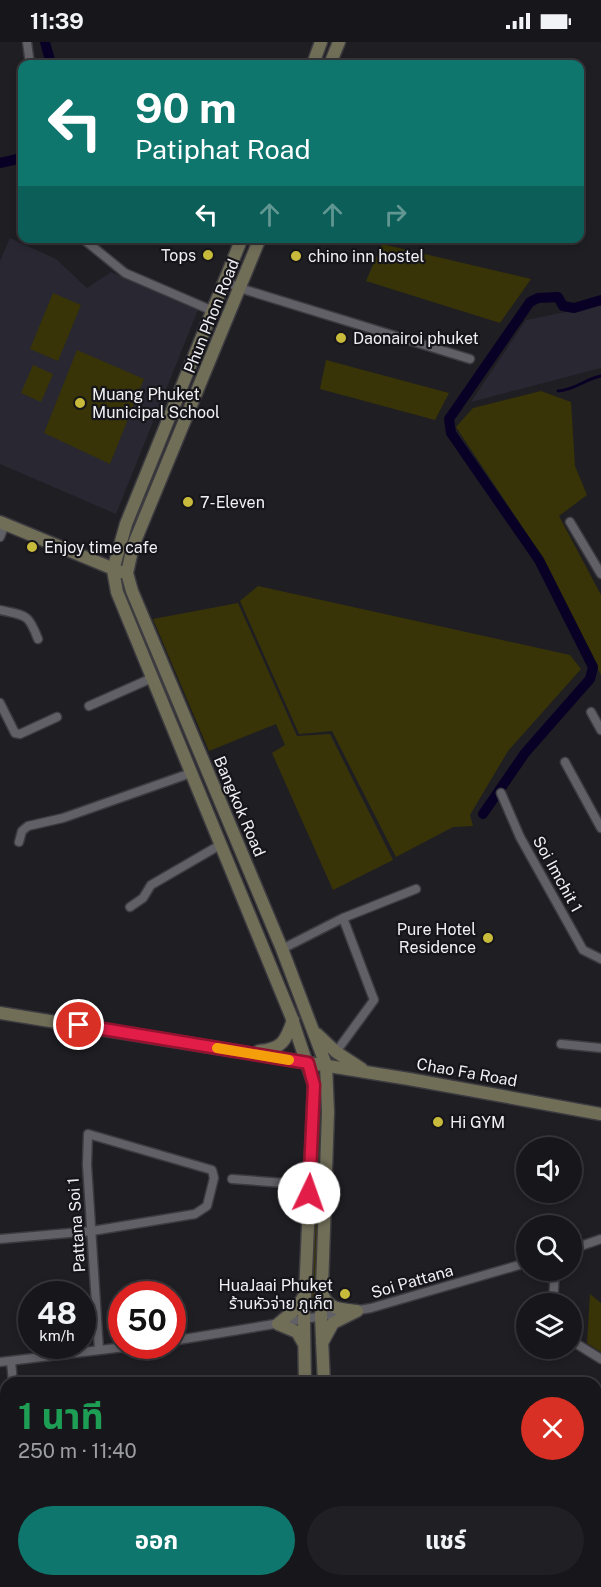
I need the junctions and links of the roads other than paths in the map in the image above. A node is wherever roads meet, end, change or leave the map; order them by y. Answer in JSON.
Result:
{"nodes":[{"id":1,"x":27,"y":42,"type":"edge"},
{"id":2,"x":321,"y":42,"type":"edge"},
{"id":3,"x":339,"y":42,"type":"edge"},
{"id":4,"x":29,"y":60,"type":"edge"},
{"id":5,"x":314,"y":60,"type":"edge"},
{"id":6,"x":332,"y":60,"type":"edge"},
{"id":7,"x":88,"y":243,"type":"edge"},
{"id":8,"x":240,"y":243,"type":"edge"},
{"id":9,"x":258,"y":243,"type":"edge"},
{"id":10,"x":225,"y":282,"type":"junction"},
{"id":11,"x":240,"y":287,"type":"junction"},
{"id":12,"x":213,"y":311,"type":"junction"},
{"id":13,"x":470,"y":359,"type":"dead end"},
{"id":14,"x":570,"y":522,"type":"dead end"},
{"id":15,"x":2,"y":523,"type":"edge"},
{"id":16,"x":0,"y":537,"type":"edge"},
{"id":17,"x":114,"y":570,"type":"junction"},
{"id":18,"x":127,"y":573,"type":"junction"},
{"id":19,"x":601,"y":574,"type":"edge"},
{"id":20,"x":0,"y":610,"type":"edge"},
{"id":21,"x":38,"y":639,"type":"dead end"},
{"id":22,"x":152,"y":678,"type":"junction"},
{"id":23,"x":0,"y":703,"type":"edge"},
{"id":24,"x":89,"y":706,"type":"dead end"},
{"id":25,"x":591,"y":712,"type":"dead end"},
{"id":26,"x":57,"y":717,"type":"dead end"},
{"id":27,"x":601,"y":730,"type":"edge"},
{"id":28,"x":565,"y":762,"type":"dead end"},
{"id":29,"x":191,"y":773,"type":"junction"},
{"id":30,"x":501,"y":793,"type":"dead end"},
{"id":31,"x":601,"y":828,"type":"edge"},
{"id":32,"x":19,"y":842,"type":"dead end"},
{"id":33,"x":220,"y":845,"type":"junction"},
{"id":34,"x":416,"y":889,"type":"dead end"},
{"id":35,"x":129,"y":907,"type":"dead end"},
{"id":36,"x":343,"y":918,"type":"junction"},
{"id":37,"x":282,"y":949,"type":"junction"},
{"id":38,"x":601,"y":959,"type":"edge"},
{"id":39,"x":0,"y":1013,"type":"edge"},
{"id":40,"x":293,"y":1020,"type":"junction"},
{"id":41,"x":311,"y":1026,"type":"junction"},
{"id":42,"x":561,"y":1044,"type":"dead end"},
{"id":43,"x":601,"y":1048,"type":"edge"},
{"id":44,"x":240,"y":1052,"type":"junction"},
{"id":45,"x":336,"y":1052,"type":"junction"},
{"id":46,"x":308,"y":1063,"type":"junction"},
{"id":47,"x":326,"y":1065,"type":"junction"},
{"id":48,"x":367,"y":1072,"type":"junction"},
{"id":49,"x":601,"y":1114,"type":"edge"},
{"id":50,"x":232,"y":1179,"type":"dead end"},
{"id":51,"x":310,"y":1185,"type":"junction"},
{"id":52,"x":92,"y":1231,"type":"junction"},
{"id":53,"x":0,"y":1239,"type":"edge"},
{"id":54,"x":601,"y":1239,"type":"edge"},
{"id":55,"x":582,"y":1246,"type":"edge"},
{"id":56,"x":516,"y":1266,"type":"edge"},
{"id":57,"x":321,"y":1292,"type":"junction"},
{"id":58,"x":305,"y":1293,"type":"junction"},
{"id":59,"x":357,"y":1311,"type":"junction"},
{"id":60,"x":321,"y":1317,"type":"junction"},
{"id":61,"x":304,"y":1320,"type":"junction"},
{"id":62,"x":278,"y":1324,"type":"junction"},
{"id":63,"x":186,"y":1339,"type":"edge"},
{"id":64,"x":321,"y":1345,"type":"junction"},
{"id":65,"x":304,"y":1346,"type":"junction"},
{"id":66,"x":582,"y":1347,"type":"edge"},
{"id":67,"x":108,"y":1349,"type":"edge"},
{"id":68,"x":99,"y":1350,"type":"junction"},
{"id":69,"x":601,"y":1359,"type":"edge"},
{"id":70,"x":12,"y":1361,"type":"junction"},
{"id":71,"x":0,"y":1362,"type":"edge"},
{"id":72,"x":13,"y":1377,"type":"edge"},
{"id":73,"x":305,"y":1377,"type":"edge"},
{"id":74,"x":324,"y":1377,"type":"edge"}],
"edges":[{"from":1,"to":4,"type":"street"},
{"from":2,"to":5,"type":"main road"},
{"from":3,"to":6,"type":"main road"},
{"from":7,"to":12,"type":"street"},
{"from":8,"to":10,"type":"main road","name":"Phun Phon Road"},
{"from":9,"to":11,"type":"main road","name":"Phun Phon Road"},
{"from":10,"to":11,"type":"street"},
{"from":10,"to":12,"type":"main road","name":"Phun Phon Road"},
{"from":11,"to":13,"type":"street"},
{"from":11,"to":18,"type":"main road","name":"Phun Phon Road"},
{"from":12,"to":17,"type":"main road","name":"Phun Phon Road"},
{"from":14,"to":19,"type":"street"},
{"from":15,"to":16,"type":"street"},
{"from":15,"to":17,"type":"main road"},
{"from":17,"to":18,"type":"main road"},
{"from":17,"to":22,"type":"main road","name":"Bangkok Road"},
{"from":18,"to":37,"type":"main road","name":"Bangkok Road"},
{"from":20,"to":21,"type":"street"},
{"from":22,"to":24,"type":"street"},
{"from":22,"to":29,"type":"main road","name":"Bangkok Road"},
{"from":23,"to":26,"type":"street"},
{"from":25,"to":27,"type":"street"},
{"from":28,"to":31,"type":"street"},
{"from":29,"to":32,"type":"street"},
{"from":29,"to":33,"type":"main road","name":"Bangkok Road"},
{"from":30,"to":38,"type":"street","name":"Soi Imchit 1"},
{"from":33,"to":35,"type":"street"},
{"from":33,"to":40,"type":"main road","name":"Bangkok Road"},
{"from":34,"to":36,"type":"street"},
{"from":36,"to":37,"type":"street"},
{"from":36,"to":45,"type":"street"},
{"from":37,"to":41,"type":"main road","name":"Bangkok Road"},
{"from":39,"to":44,"type":"main road"},
{"from":40,"to":44,"type":"main road"},
{"from":40,"to":46,"type":"main road","name":"Bangkok Road"},
{"from":41,"to":45,"type":"main road"},
{"from":41,"to":47,"type":"main road","name":"Bangkok Road"},
{"from":42,"to":43,"type":"street"},
{"from":44,"to":46,"type":"main road","name":"Chao Fa Road"},
{"from":45,"to":48,"type":"main road"},
{"from":46,"to":47,"type":"main road","name":"Chao Fa Road"},
{"from":46,"to":51,"type":"main road","name":"Bangkok Road"},
{"from":47,"to":48,"type":"main road","name":"Chao Fa Road"},
{"from":47,"to":57,"type":"main road","name":"Bangkok Road"},
{"from":48,"to":49,"type":"main road","name":"Chao Fa Road"},
{"from":50,"to":51,"type":"street"},
{"from":51,"to":58,"type":"main road","name":"Bangkok Road"},
{"from":52,"to":52,"type":"street","name":"Pattana Soi 1"},
{"from":52,"to":53,"type":"street"},
{"from":52,"to":68,"type":"street","name":"Pattana Soi 1"},
{"from":54,"to":55,"type":"street"},
{"from":56,"to":59,"type":"street","name":"Soi Pattana"},
{"from":57,"to":59,"type":"main road"},
{"from":57,"to":60,"type":"main road","name":"Bangkok Road"},
{"from":58,"to":61,"type":"main road","name":"Bangkok Road"},
{"from":58,"to":62,"type":"main road"},
{"from":59,"to":60,"type":"street","name":"Soi Pattana"},
{"from":59,"to":64,"type":"main road"},
{"from":60,"to":61,"type":"street","name":"Soi Pattana"},
{"from":60,"to":64,"type":"main road","name":"Bangkok Road"},
{"from":61,"to":62,"type":"street","name":"Soi Pattana"},
{"from":61,"to":65,"type":"main road","name":"Bangkok Road"},
{"from":62,"to":63,"type":"street","name":"Soi Pattana"},
{"from":62,"to":65,"type":"main road"},
{"from":64,"to":74,"type":"main road","name":"Bangkok Road"},
{"from":65,"to":73,"type":"main road","name":"Bangkok Road"},
{"from":66,"to":69,"type":"street"},
{"from":67,"to":68,"type":"street"},
{"from":68,"to":70,"type":"street"},
{"from":70,"to":71,"type":"street"},
{"from":70,"to":72,"type":"street"}]}
